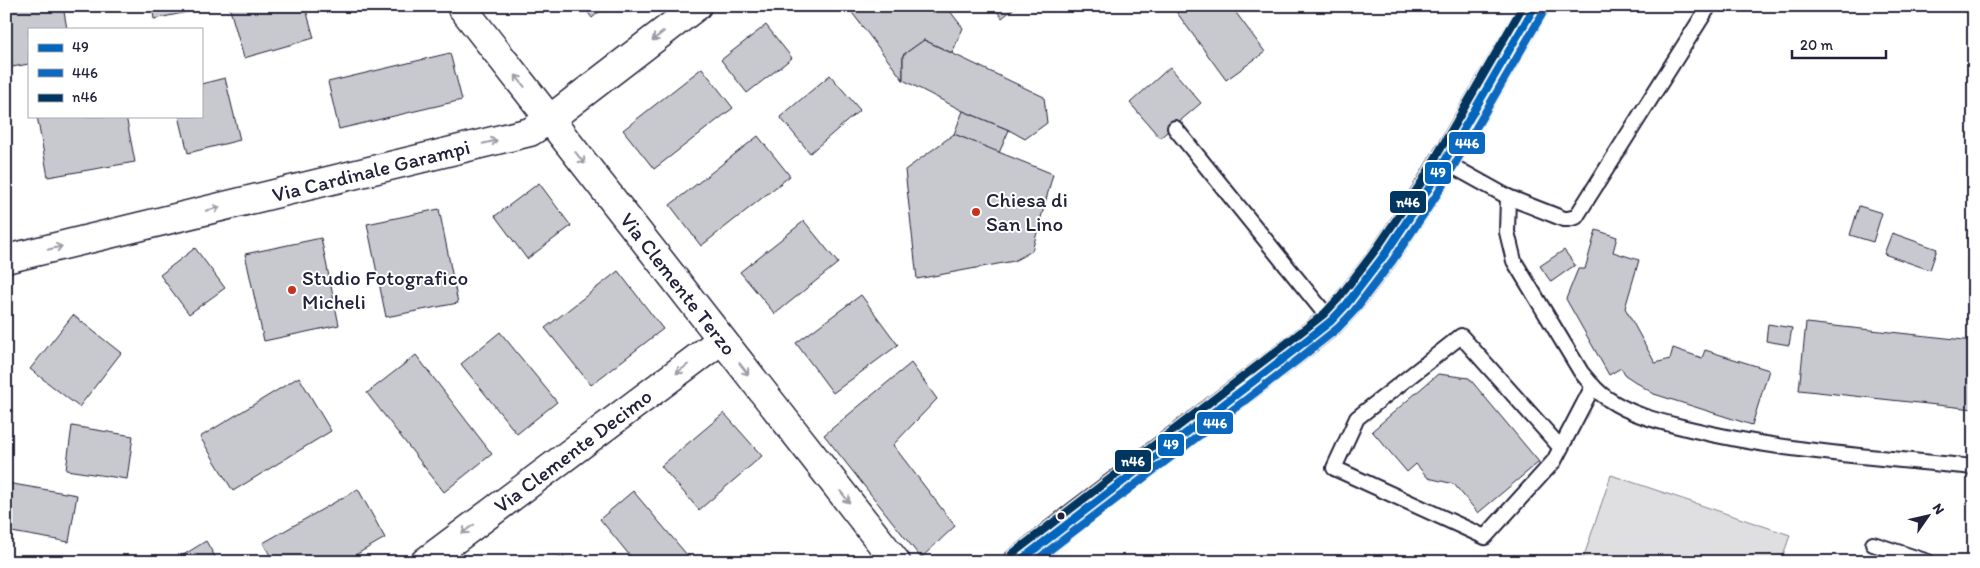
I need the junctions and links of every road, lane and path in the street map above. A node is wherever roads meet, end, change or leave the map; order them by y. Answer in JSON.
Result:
{"nodes":[{"id":1,"x":461,"y":6,"type":"edge"},
{"id":2,"x":697,"y":6,"type":"edge"},
{"id":3,"x":1535,"y":6,"type":"edge"},
{"id":4,"x":1709,"y":6,"type":"edge"},
{"id":5,"x":550,"y":119,"type":"junction"},
{"id":6,"x":1175,"y":128,"type":"dead end"},
{"id":7,"x":1445,"y":162,"type":"junction"},
{"id":8,"x":1508,"y":197,"type":"junction"},
{"id":9,"x":7,"y":259,"type":"edge"},
{"id":10,"x":1331,"y":321,"type":"junction"},
{"id":11,"x":721,"y":340,"type":"junction"},
{"id":12,"x":1592,"y":386,"type":"junction"},
{"id":13,"x":1561,"y":448,"type":"junction"},
{"id":14,"x":1974,"y":467,"type":"edge"},
{"id":15,"x":1872,"y":544,"type":"dead end"},
{"id":16,"x":425,"y":562,"type":"edge"},
{"id":17,"x":896,"y":562,"type":"edge"},
{"id":18,"x":1018,"y":562,"type":"edge"},
{"id":19,"x":1928,"y":562,"type":"edge"}],
"edges":[{"from":5,"to":1,"type":"street","name":"Via Clemente Terzo","one_way":true},
{"from":2,"to":5,"type":"street","name":"Via Cardinale Garampi","one_way":true},
{"from":3,"to":7,"type":"street"},
{"from":4,"to":8,"type":"lane"},
{"from":9,"to":5,"type":"street","name":"Via Cardinale Garampi","one_way":true},
{"from":5,"to":11,"type":"street","name":"Via Clemente Terzo","one_way":true},
{"from":6,"to":10,"type":"lane"},
{"from":7,"to":8,"type":"lane"},
{"from":7,"to":10,"type":"street"},
{"from":8,"to":12,"type":"lane"},
{"from":10,"to":18,"type":"street"},
{"from":11,"to":16,"type":"street","name":"Via Clemente Decimo","one_way":true},
{"from":11,"to":17,"type":"street","name":"Via Clemente Terzo","one_way":true},
{"from":12,"to":13,"type":"lane"},
{"from":12,"to":14,"type":"lane"},
{"from":13,"to":13,"type":"lane"},
{"from":15,"to":19,"type":"lane"}]}
